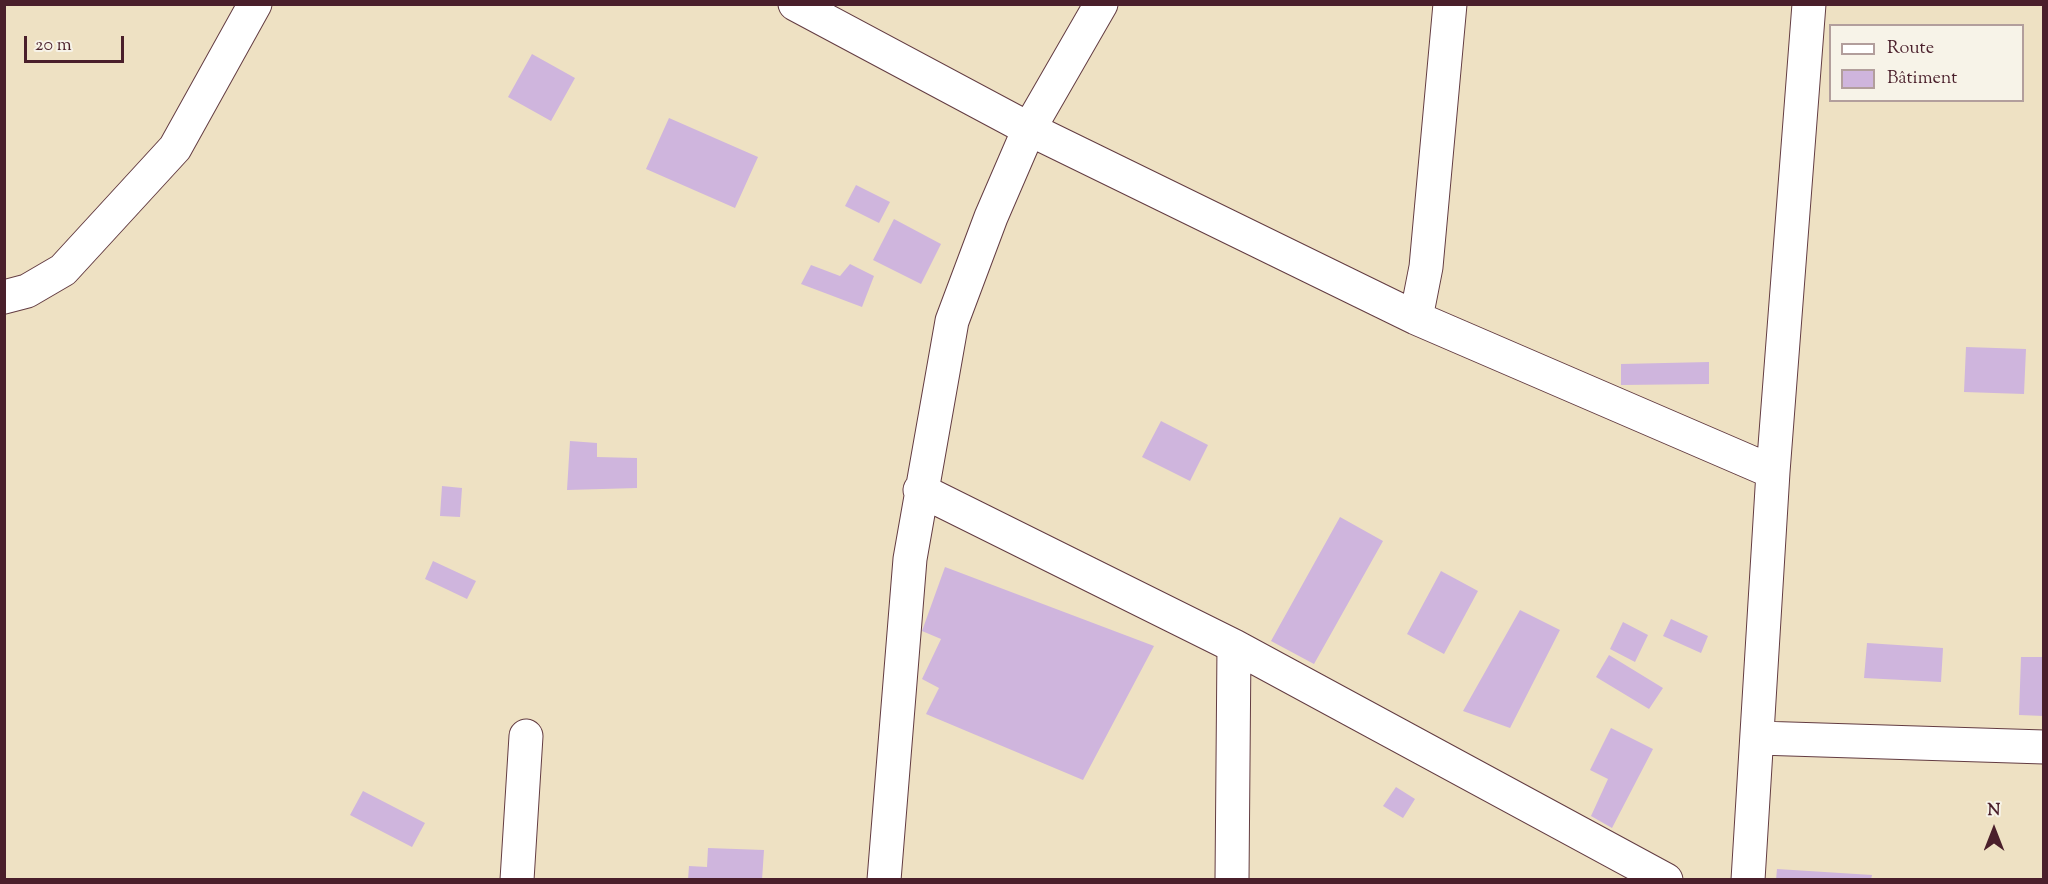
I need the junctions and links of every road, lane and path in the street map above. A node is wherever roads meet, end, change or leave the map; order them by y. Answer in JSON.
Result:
{"nodes":[{"id":1,"x":255,"y":4,"type":"edge"},
{"id":2,"x":795,"y":4,"type":"edge"},
{"id":3,"x":1101,"y":4,"type":"edge"},
{"id":4,"x":1450,"y":4,"type":"edge"},
{"id":5,"x":1809,"y":4,"type":"edge"},
{"id":6,"x":1029,"y":129,"type":"junction"},
{"id":7,"x":4,"y":297,"type":"edge"},
{"id":8,"x":1416,"y":318,"type":"junction"},
{"id":9,"x":1773,"y":472,"type":"junction"},
{"id":10,"x":920,"y":490,"type":"junction"},
{"id":11,"x":1234,"y":645,"type":"junction"},
{"id":12,"x":526,"y":736,"type":"dead end"},
{"id":13,"x":1758,"y":738,"type":"junction"},
{"id":14,"x":2043,"y":747,"type":"edge"},
{"id":15,"x":517,"y":879,"type":"edge"},
{"id":16,"x":884,"y":879,"type":"edge"},
{"id":17,"x":1232,"y":879,"type":"edge"},
{"id":18,"x":1666,"y":879,"type":"edge"},
{"id":19,"x":1748,"y":879,"type":"edge"}],
"edges":[{"from":1,"to":7,"type":"street"},
{"from":2,"to":6,"type":"street"},
{"from":3,"to":6,"type":"street"},
{"from":4,"to":8,"type":"street"},
{"from":5,"to":9,"type":"street"},
{"from":6,"to":8,"type":"street"},
{"from":6,"to":10,"type":"street"},
{"from":8,"to":9,"type":"street"},
{"from":9,"to":13,"type":"street"},
{"from":10,"to":11,"type":"street"},
{"from":10,"to":16,"type":"street"},
{"from":11,"to":17,"type":"street"},
{"from":11,"to":18,"type":"street"},
{"from":12,"to":15,"type":"street"},
{"from":13,"to":14,"type":"street"},
{"from":13,"to":19,"type":"street"}]}
